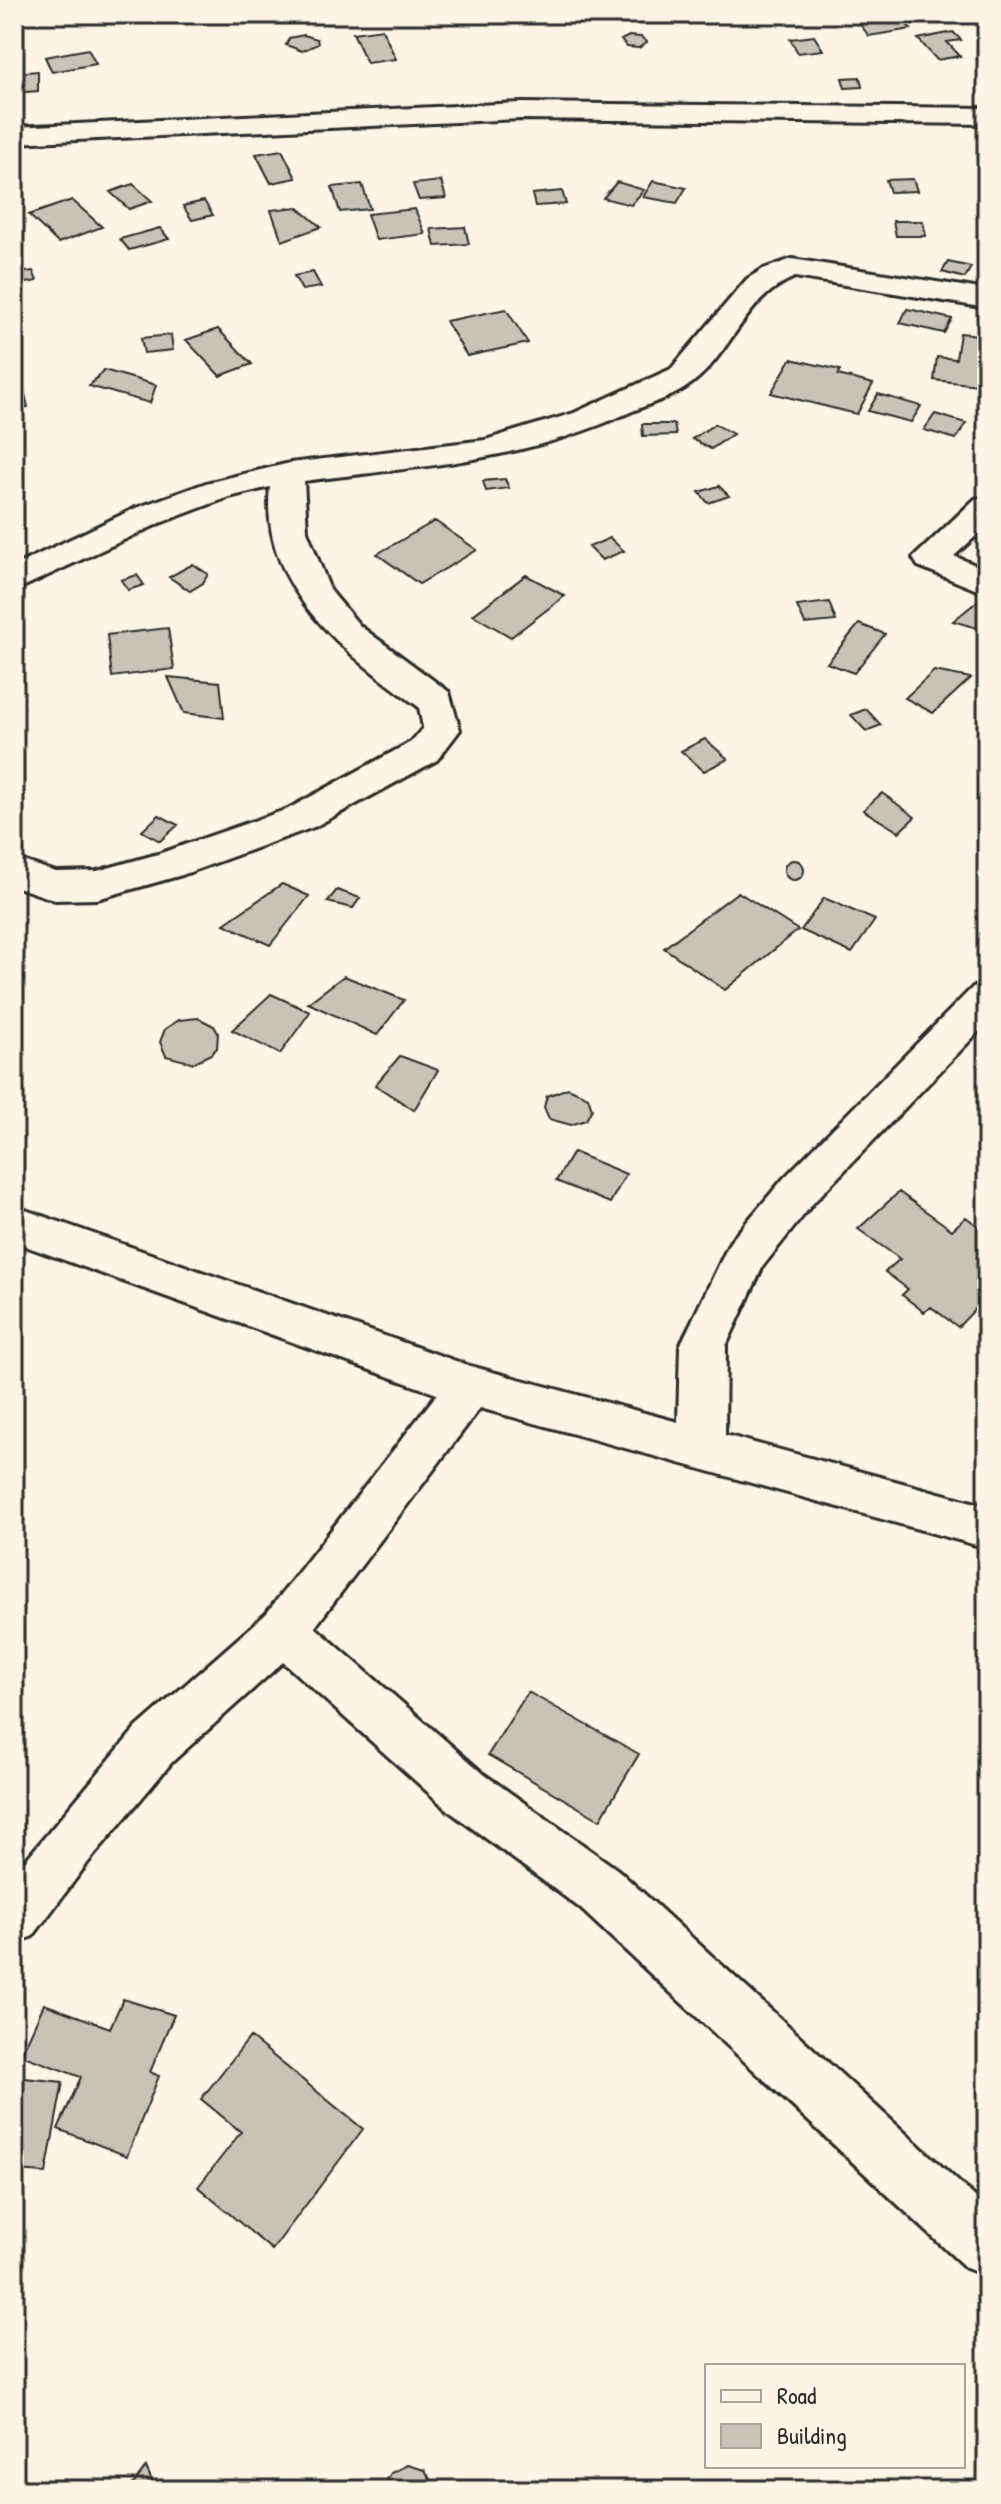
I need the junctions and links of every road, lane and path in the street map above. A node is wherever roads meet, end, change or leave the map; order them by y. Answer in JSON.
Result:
{"nodes":[{"id":1,"x":987,"y":116,"type":"edge"},
{"id":2,"x":14,"y":135,"type":"edge"},
{"id":3,"x":987,"y":299,"type":"edge"},
{"id":4,"x":289,"y":474,"type":"junction"},
{"id":5,"x":987,"y":506,"type":"edge"},
{"id":6,"x":14,"y":580,"type":"edge"},
{"id":7,"x":987,"y":583,"type":"edge"},
{"id":8,"x":14,"y":872,"type":"edge"},
{"id":9,"x":987,"y":998,"type":"edge"},
{"id":10,"x":14,"y":1224,"type":"edge"},
{"id":11,"x":470,"y":1386,"type":"junction"},
{"id":12,"x":701,"y":1449,"type":"junction"},
{"id":13,"x":987,"y":1527,"type":"edge"},
{"id":14,"x":283,"y":1630,"type":"junction"},
{"id":15,"x":14,"y":1917,"type":"edge"},
{"id":16,"x":987,"y":2247,"type":"edge"}],
"edges":[{"from":1,"to":2,"type":"street"},
{"from":3,"to":4,"type":"street"},
{"from":4,"to":6,"type":"street"},
{"from":4,"to":8,"type":"street"},
{"from":5,"to":7,"type":"street"},
{"from":9,"to":12,"type":"street"},
{"from":10,"to":11,"type":"street"},
{"from":11,"to":12,"type":"street"},
{"from":11,"to":14,"type":"street"},
{"from":12,"to":13,"type":"street"},
{"from":14,"to":15,"type":"street"},
{"from":14,"to":16,"type":"street"}]}
